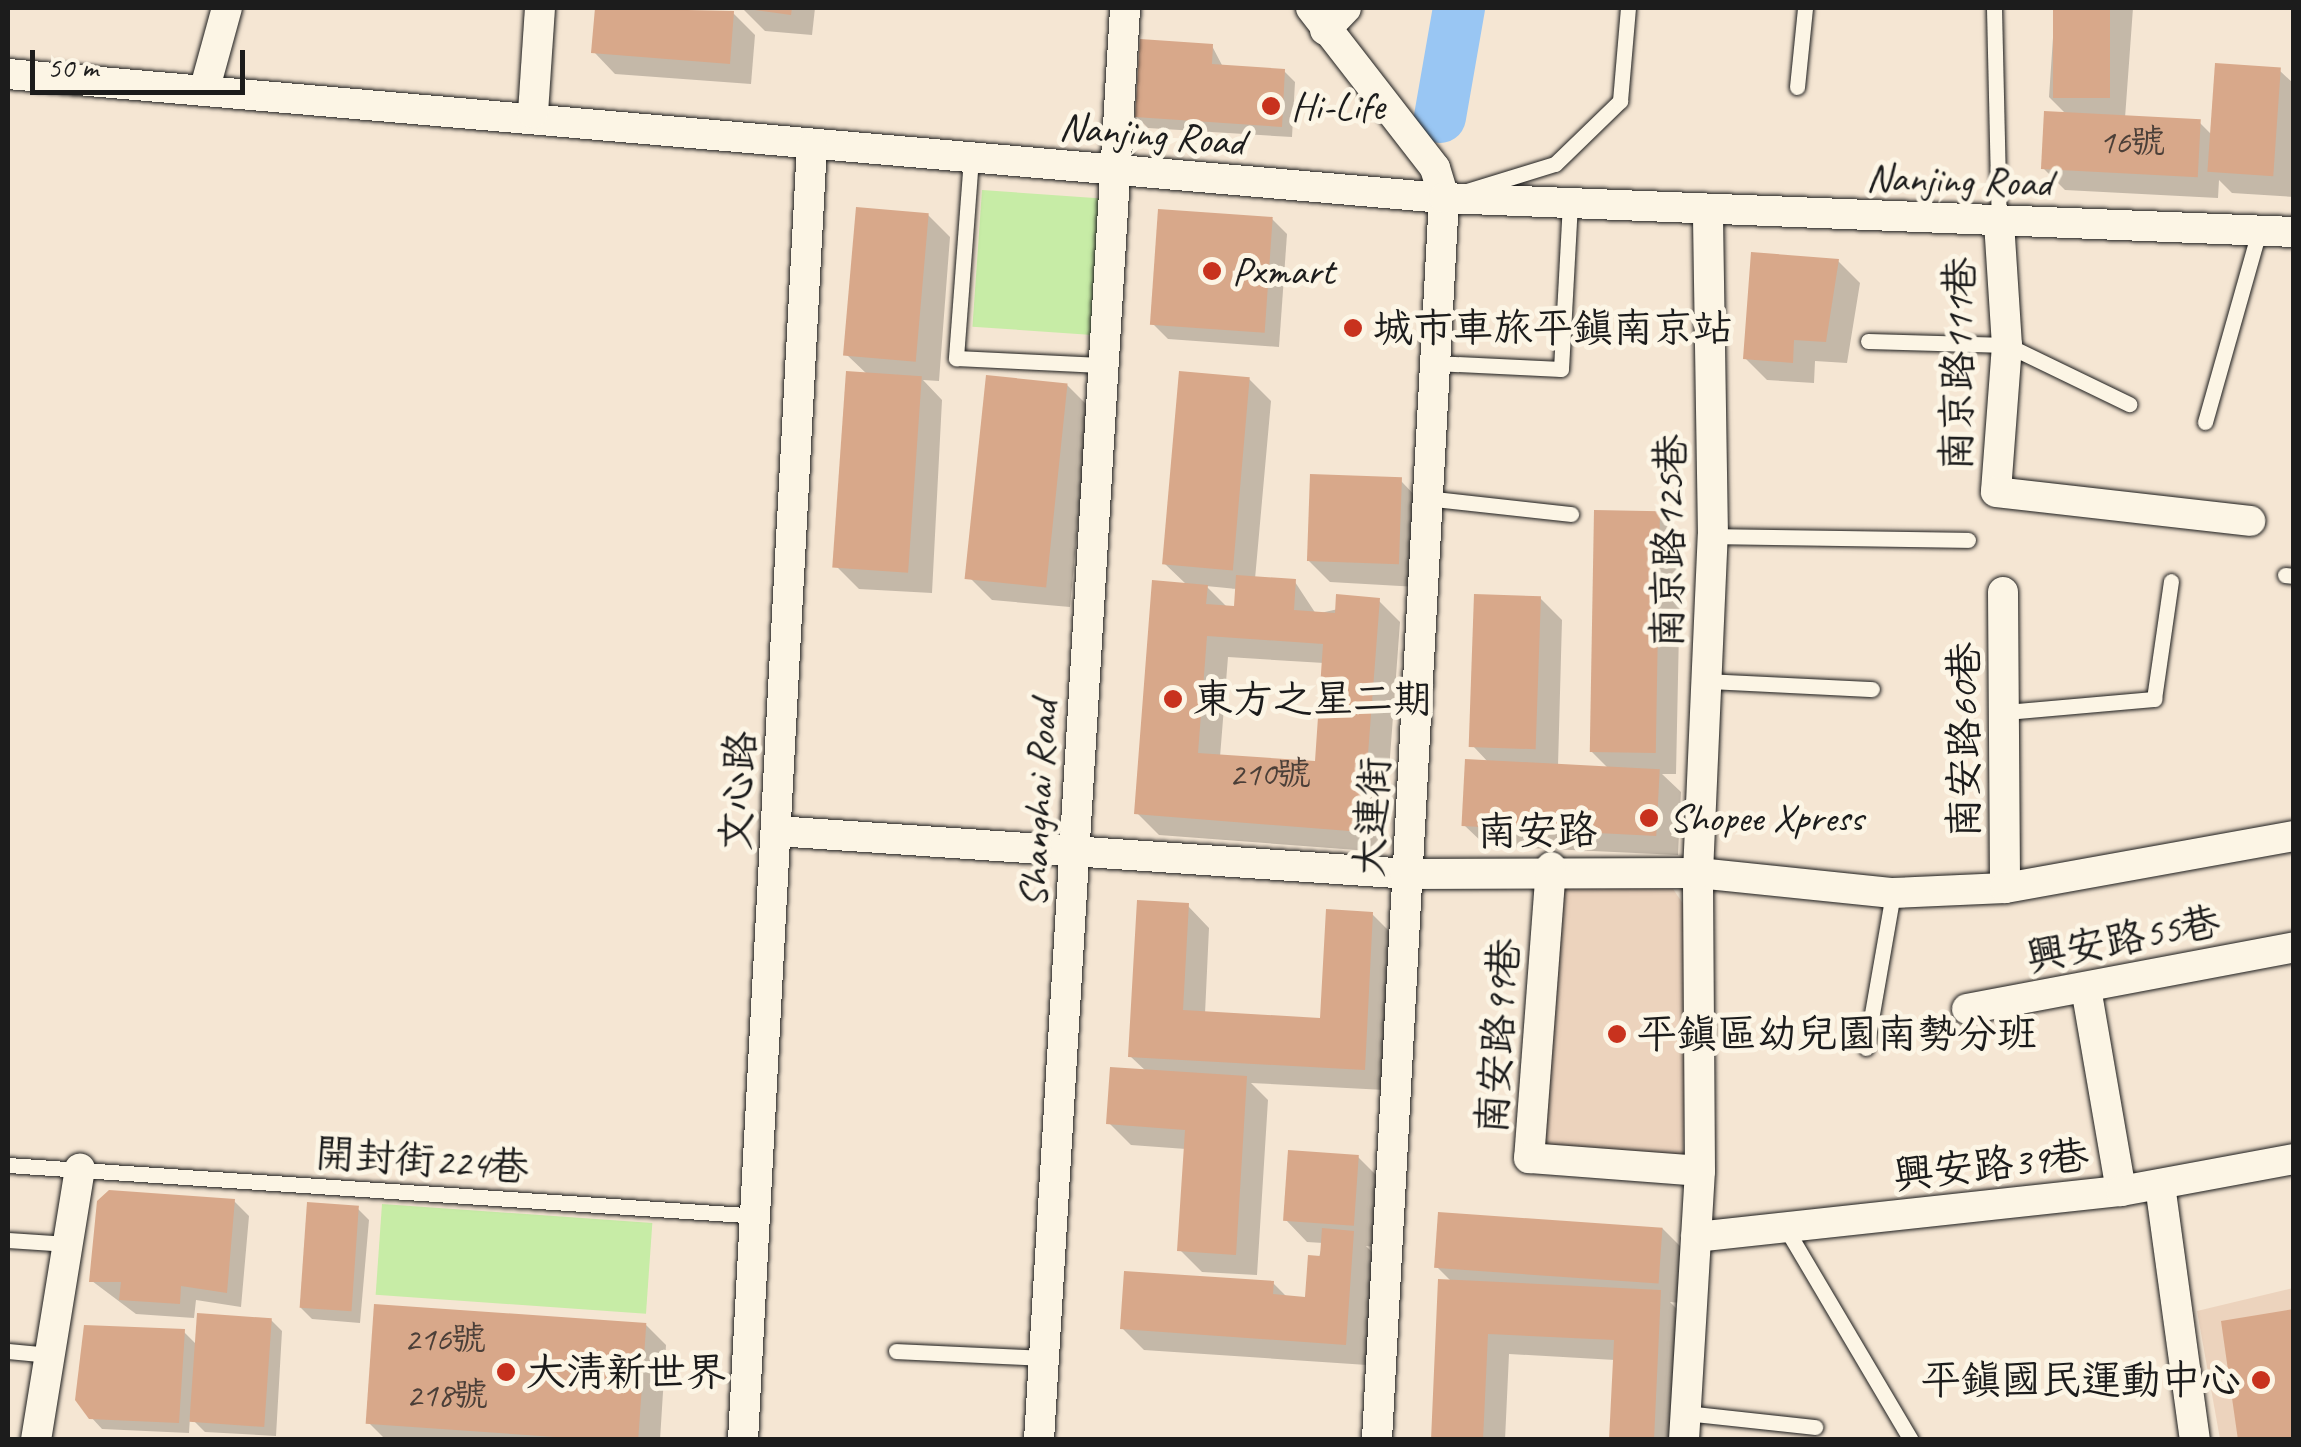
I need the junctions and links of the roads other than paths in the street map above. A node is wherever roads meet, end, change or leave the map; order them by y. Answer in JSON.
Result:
{"nodes":[{"id":1,"x":227,"y":8,"type":"edge"},
{"id":2,"x":540,"y":8,"type":"edge"},
{"id":3,"x":1125,"y":8,"type":"edge"},
{"id":4,"x":1628,"y":8,"type":"edge"},
{"id":5,"x":1805,"y":8,"type":"edge"},
{"id":6,"x":1994,"y":8,"type":"edge"},
{"id":7,"x":1327,"y":15,"type":"edge"},
{"id":8,"x":8,"y":74,"type":"edge"},
{"id":9,"x":206,"y":84,"type":"junction"},
{"id":10,"x":1797,"y":87,"type":"dead end"},
{"id":11,"x":533,"y":113,"type":"junction"},
{"id":12,"x":812,"y":146,"type":"junction"},
{"id":13,"x":971,"y":158,"type":"junction"},
{"id":14,"x":1110,"y":172,"type":"junction"},
{"id":15,"x":1444,"y":198,"type":"junction"},
{"id":16,"x":1570,"y":205,"type":"junction"},
{"id":17,"x":1708,"y":211,"type":"junction"},
{"id":18,"x":1999,"y":222,"type":"junction"},
{"id":19,"x":2259,"y":231,"type":"junction"},
{"id":20,"x":2294,"y":232,"type":"edge"},
{"id":21,"x":1868,"y":341,"type":"dead end"},
{"id":22,"x":2006,"y":345,"type":"junction"},
{"id":23,"x":1434,"y":363,"type":"junction"},
{"id":24,"x":1101,"y":364,"type":"junction"},
{"id":25,"x":2129,"y":404,"type":"dead end"},
{"id":26,"x":2205,"y":422,"type":"dead end"},
{"id":27,"x":1426,"y":498,"type":"junction"},
{"id":28,"x":1571,"y":514,"type":"dead end"},
{"id":29,"x":2250,"y":520,"type":"dead end"},
{"id":30,"x":1713,"y":536,"type":"junction"},
{"id":31,"x":1968,"y":540,"type":"dead end"},
{"id":32,"x":2171,"y":581,"type":"dead end"},
{"id":33,"x":2002,"y":592,"type":"dead end"},
{"id":34,"x":1707,"y":681,"type":"junction"},
{"id":35,"x":1872,"y":689,"type":"dead end"},
{"id":36,"x":2005,"y":712,"type":"junction"},
{"id":37,"x":776,"y":832,"type":"junction"},
{"id":38,"x":2294,"y":836,"type":"edge"},
{"id":39,"x":1076,"y":846,"type":"junction"},
{"id":40,"x":1551,"y":868,"type":"junction"},
{"id":41,"x":1698,"y":873,"type":"junction"},
{"id":42,"x":1410,"y":874,"type":"junction"},
{"id":43,"x":2005,"y":888,"type":"junction"},
{"id":44,"x":1893,"y":893,"type":"junction"},
{"id":45,"x":2294,"y":947,"type":"edge"},
{"id":46,"x":2086,"y":988,"type":"junction"},
{"id":47,"x":1967,"y":1010,"type":"dead end"},
{"id":48,"x":1866,"y":1048,"type":"dead end"},
{"id":49,"x":2294,"y":1159,"type":"edge"},
{"id":50,"x":8,"y":1166,"type":"edge"},
{"id":51,"x":80,"y":1169,"type":"junction"},
{"id":52,"x":1700,"y":1171,"type":"junction"},
{"id":53,"x":2160,"y":1185,"type":"junction"},
{"id":54,"x":2121,"y":1191,"type":"junction"},
{"id":55,"x":760,"y":1216,"type":"junction"},
{"id":56,"x":1784,"y":1227,"type":"junction"},
{"id":57,"x":1696,"y":1237,"type":"junction"},
{"id":58,"x":8,"y":1240,"type":"edge"},
{"id":59,"x":68,"y":1244,"type":"junction"},
{"id":60,"x":896,"y":1350,"type":"dead end"},
{"id":61,"x":8,"y":1351,"type":"edge"},
{"id":62,"x":50,"y":1354,"type":"junction"},
{"id":63,"x":1044,"y":1358,"type":"junction"},
{"id":64,"x":1685,"y":1426,"type":"edge"},
{"id":65,"x":1815,"y":1427,"type":"dead end"},
{"id":66,"x":36,"y":1440,"type":"edge"},
{"id":67,"x":743,"y":1440,"type":"edge"},
{"id":68,"x":1040,"y":1440,"type":"edge"},
{"id":69,"x":1376,"y":1440,"type":"edge"},
{"id":70,"x":1911,"y":1440,"type":"edge"},
{"id":71,"x":2194,"y":1440,"type":"edge"}],
"edges":[{"from":1,"to":9,"type":"street"},
{"from":2,"to":11,"type":"street"},
{"from":3,"to":14,"type":"street","name":"Shanghai Road"},
{"from":4,"to":15,"type":"lane"},
{"from":5,"to":10,"type":"lane"},
{"from":6,"to":18,"type":"lane"},
{"from":7,"to":15,"type":"street"},
{"from":8,"to":9,"type":"street","name":"Nanjing Road"},
{"from":9,"to":11,"type":"street","name":"Nanjing Road"},
{"from":11,"to":12,"type":"street","name":"Nanjing Road"},
{"from":12,"to":13,"type":"street","name":"Nanjing Road"},
{"from":12,"to":37,"type":"street","name":"文心路"},
{"from":13,"to":14,"type":"street","name":"Nanjing Road"},
{"from":13,"to":24,"type":"lane"},
{"from":14,"to":15,"type":"street","name":"Nanjing Road"},
{"from":14,"to":24,"type":"street","name":"Shanghai Road"},
{"from":15,"to":16,"type":"street","name":"Nanjing Road"},
{"from":15,"to":23,"type":"street","name":"大連街"},
{"from":16,"to":17,"type":"street","name":"Nanjing Road"},
{"from":16,"to":23,"type":"lane"},
{"from":17,"to":18,"type":"street","name":"Nanjing Road"},
{"from":17,"to":30,"type":"street","name":"南京路125巷"},
{"from":18,"to":19,"type":"street","name":"Nanjing Road"},
{"from":18,"to":22,"type":"street","name":"南京路111巷"},
{"from":19,"to":20,"type":"street","name":"Nanjing Road"},
{"from":19,"to":26,"type":"lane"},
{"from":21,"to":22,"type":"lane"},
{"from":22,"to":25,"type":"lane"},
{"from":22,"to":29,"type":"street","name":"南京路111巷"},
{"from":23,"to":27,"type":"street","name":"大連街"},
{"from":24,"to":39,"type":"street","name":"Shanghai Road"},
{"from":27,"to":28,"type":"lane"},
{"from":27,"to":42,"type":"street","name":"大連街"},
{"from":30,"to":31,"type":"lane"},
{"from":30,"to":34,"type":"street","name":"南京路125巷"},
{"from":32,"to":36,"type":"lane"},
{"from":33,"to":36,"type":"street","name":"南安路60巷"},
{"from":34,"to":35,"type":"lane"},
{"from":34,"to":41,"type":"street","name":"南京路125巷"},
{"from":36,"to":43,"type":"street","name":"南安路60巷"},
{"from":37,"to":39,"type":"street","name":"南安路"},
{"from":37,"to":55,"type":"street","name":"文心路"},
{"from":38,"to":43,"type":"street","name":"南安路"},
{"from":39,"to":42,"type":"street","name":"南安路"},
{"from":39,"to":63,"type":"street","name":"Shanghai Road"},
{"from":40,"to":41,"type":"street","name":"南安路"},
{"from":40,"to":42,"type":"street","name":"南安路"},
{"from":40,"to":52,"type":"street","name":"南安路99巷"},
{"from":41,"to":44,"type":"street","name":"南安路"},
{"from":41,"to":52,"type":"street","name":"南京路125巷"},
{"from":42,"to":69,"type":"street","name":"大連街"},
{"from":43,"to":44,"type":"street","name":"南安路"},
{"from":44,"to":48,"type":"lane"},
{"from":45,"to":46,"type":"street","name":"興安路55巷"},
{"from":46,"to":47,"type":"street","name":"興安路55巷"},
{"from":46,"to":54,"type":"street"},
{"from":49,"to":53,"type":"street","name":"興安路39巷"},
{"from":50,"to":51,"type":"lane","name":"開封街224巷"},
{"from":51,"to":55,"type":"lane","name":"開封街224巷"},
{"from":51,"to":59,"type":"street"},
{"from":52,"to":57,"type":"street","name":"南京路125巷"},
{"from":53,"to":54,"type":"street","name":"興安路39巷"},
{"from":53,"to":71,"type":"street"},
{"from":54,"to":56,"type":"street","name":"興安路39巷"},
{"from":55,"to":67,"type":"street","name":"文心路"},
{"from":56,"to":57,"type":"street","name":"興安路39巷"},
{"from":56,"to":70,"type":"lane"},
{"from":57,"to":64,"type":"street","name":"南京路125巷"},
{"from":58,"to":59,"type":"lane"},
{"from":59,"to":62,"type":"street"},
{"from":60,"to":63,"type":"lane"},
{"from":61,"to":62,"type":"lane"},
{"from":62,"to":66,"type":"street"},
{"from":63,"to":68,"type":"street","name":"Shanghai Road"},
{"from":64,"to":65,"type":"lane"}]}
